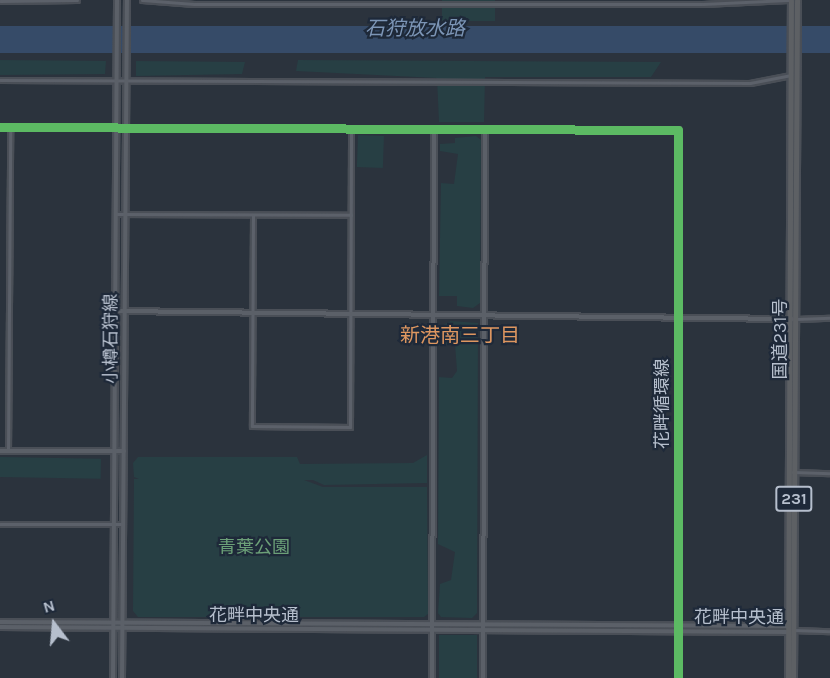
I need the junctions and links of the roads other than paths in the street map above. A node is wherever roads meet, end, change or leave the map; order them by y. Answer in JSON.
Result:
{"nodes":[{"id":1,"x":76,"y":0,"type":"edge"},
{"id":2,"x":117,"y":0,"type":"edge"},
{"id":3,"x":127,"y":0,"type":"edge"},
{"id":4,"x":142,"y":0,"type":"edge"},
{"id":5,"x":790,"y":0,"type":"edge"},
{"id":6,"x":797,"y":0,"type":"edge"},
{"id":7,"x":0,"y":1,"type":"edge"},
{"id":8,"x":794,"y":20,"type":"junction"},
{"id":9,"x":794,"y":63,"type":"junction"},
{"id":10,"x":790,"y":75,"type":"junction"},
{"id":11,"x":0,"y":80,"type":"edge"},
{"id":12,"x":116,"y":80,"type":"junction"},
{"id":13,"x":126,"y":80,"type":"junction"},
{"id":14,"x":0,"y":127,"type":"edge"},
{"id":15,"x":10,"y":127,"type":"junction"},
{"id":16,"x":116,"y":128,"type":"junction"},
{"id":17,"x":126,"y":128,"type":"junction"},
{"id":18,"x":351,"y":130,"type":"junction"},
{"id":19,"x":434,"y":130,"type":"junction"},
{"id":20,"x":485,"y":131,"type":"junction"},
{"id":21,"x":116,"y":214,"type":"junction"},
{"id":22,"x":125,"y":214,"type":"junction"},
{"id":23,"x":253,"y":215,"type":"junction"},
{"id":24,"x":351,"y":215,"type":"junction"},
{"id":25,"x":115,"y":310,"type":"junction"},
{"id":26,"x":124,"y":310,"type":"junction"},
{"id":27,"x":252,"y":312,"type":"junction"},
{"id":28,"x":351,"y":314,"type":"junction"},
{"id":29,"x":433,"y":315,"type":"junction"},
{"id":30,"x":484,"y":315,"type":"junction"},
{"id":31,"x":679,"y":317,"type":"junction"},
{"id":32,"x":830,"y":318,"type":"edge"},
{"id":33,"x":793,"y":319,"type":"junction"},
{"id":34,"x":0,"y":451,"type":"edge"},
{"id":35,"x":8,"y":451,"type":"junction"},
{"id":36,"x":115,"y":451,"type":"junction"},
{"id":37,"x":124,"y":451,"type":"junction"},
{"id":38,"x":791,"y":472,"type":"junction"},
{"id":39,"x":830,"y":473,"type":"edge"},
{"id":40,"x":0,"y":524,"type":"edge"},
{"id":41,"x":114,"y":524,"type":"junction"},
{"id":42,"x":123,"y":524,"type":"junction"},
{"id":43,"x":114,"y":621,"type":"junction"},
{"id":44,"x":123,"y":621,"type":"junction"},
{"id":45,"x":0,"y":622,"type":"edge"},
{"id":46,"x":432,"y":623,"type":"junction"},
{"id":47,"x":483,"y":623,"type":"junction"},
{"id":48,"x":678,"y":624,"type":"junction"},
{"id":49,"x":0,"y":627,"type":"edge"},
{"id":50,"x":114,"y":628,"type":"junction"},
{"id":51,"x":123,"y":628,"type":"junction"},
{"id":52,"x":789,"y":629,"type":"junction"},
{"id":53,"x":432,"y":630,"type":"junction"},
{"id":54,"x":483,"y":630,"type":"junction"},
{"id":55,"x":678,"y":630,"type":"junction"},
{"id":56,"x":830,"y":631,"type":"edge"},
{"id":57,"x":113,"y":678,"type":"edge"},
{"id":58,"x":122,"y":678,"type":"edge"},
{"id":59,"x":432,"y":678,"type":"edge"},
{"id":60,"x":483,"y":678,"type":"edge"},
{"id":61,"x":678,"y":678,"type":"edge"},
{"id":62,"x":788,"y":678,"type":"edge"},
{"id":63,"x":793,"y":678,"type":"edge"}],
"edges":[{"from":1,"to":7,"type":"street"},
{"from":2,"to":12,"type":"street","name":"小樽石狩線"},
{"from":3,"to":13,"type":"street","name":"小樽石狩線"},
{"from":4,"to":5,"type":"street"},
{"from":5,"to":8,"type":"highway","name":"国道231号","number":"231"},
{"from":6,"to":8,"type":"highway","name":"国道231号","number":"231"},
{"from":8,"to":9,"type":"highway","name":"国道231号","number":"231"},
{"from":9,"to":10,"type":"highway","name":"国道231号","number":"231"},
{"from":9,"to":33,"type":"highway","name":"国道231号","number":"231"},
{"from":10,"to":13,"type":"street"},
{"from":10,"to":33,"type":"highway","name":"国道231号","number":"231"},
{"from":11,"to":12,"type":"street"},
{"from":12,"to":13,"type":"street"},
{"from":12,"to":16,"type":"street","name":"小樽石狩線"},
{"from":13,"to":17,"type":"street","name":"小樽石狩線"},
{"from":14,"to":15,"type":"street"},
{"from":15,"to":16,"type":"street"},
{"from":15,"to":35,"type":"street"},
{"from":16,"to":17,"type":"street"},
{"from":16,"to":21,"type":"street","name":"小樽石狩線"},
{"from":17,"to":18,"type":"street"},
{"from":17,"to":22,"type":"street","name":"小樽石狩線"},
{"from":18,"to":19,"type":"street"},
{"from":18,"to":24,"type":"street"},
{"from":19,"to":20,"type":"street"},
{"from":19,"to":29,"type":"street"},
{"from":20,"to":30,"type":"street"},
{"from":20,"to":31,"type":"street","name":"花畔循環線"},
{"from":21,"to":22,"type":"street"},
{"from":21,"to":25,"type":"street","name":"小樽石狩線"},
{"from":22,"to":23,"type":"street"},
{"from":22,"to":26,"type":"street","name":"小樽石狩線"},
{"from":23,"to":24,"type":"street"},
{"from":23,"to":27,"type":"street"},
{"from":24,"to":28,"type":"street"},
{"from":25,"to":26,"type":"street"},
{"from":25,"to":36,"type":"street","name":"小樽石狩線"},
{"from":26,"to":27,"type":"street"},
{"from":26,"to":37,"type":"street","name":"小樽石狩線"},
{"from":27,"to":28,"type":"street"},
{"from":27,"to":28,"type":"street"},
{"from":28,"to":29,"type":"street"},
{"from":29,"to":30,"type":"street"},
{"from":29,"to":46,"type":"street"},
{"from":30,"to":31,"type":"street"},
{"from":30,"to":47,"type":"street"},
{"from":31,"to":33,"type":"street"},
{"from":31,"to":48,"type":"street","name":"花畔循環線"},
{"from":32,"to":33,"type":"street"},
{"from":33,"to":38,"type":"highway","name":"国道231号","number":"231"},
{"from":34,"to":35,"type":"street"},
{"from":35,"to":36,"type":"street"},
{"from":36,"to":37,"type":"street"},
{"from":36,"to":41,"type":"street","name":"小樽石狩線"},
{"from":37,"to":42,"type":"street","name":"小樽石狩線"},
{"from":38,"to":39,"type":"street"},
{"from":38,"to":52,"type":"highway","name":"国道231号","number":"231"},
{"from":40,"to":41,"type":"street"},
{"from":41,"to":42,"type":"street"},
{"from":41,"to":43,"type":"street","name":"小樽石狩線"},
{"from":42,"to":44,"type":"street","name":"小樽石狩線"},
{"from":43,"to":44,"type":"street","name":"花畔中央通"},
{"from":43,"to":45,"type":"street","name":"花畔中央通"},
{"from":43,"to":50,"type":"street","name":"小樽石狩線"},
{"from":44,"to":46,"type":"street","name":"花畔中央通"},
{"from":44,"to":51,"type":"street","name":"小樽石狩線"},
{"from":46,"to":47,"type":"street","name":"花畔中央通"},
{"from":46,"to":53,"type":"street"},
{"from":47,"to":48,"type":"street","name":"花畔中央通"},
{"from":47,"to":54,"type":"street"},
{"from":48,"to":52,"type":"street","name":"花畔中央通"},
{"from":48,"to":55,"type":"street","name":"花畔循環線"},
{"from":49,"to":50,"type":"street","name":"花畔中央通"},
{"from":50,"to":51,"type":"street","name":"花畔中央通"},
{"from":50,"to":57,"type":"street","name":"小樽石狩線"},
{"from":51,"to":53,"type":"street","name":"花畔中央通"},
{"from":51,"to":58,"type":"street","name":"小樽石狩線"},
{"from":52,"to":55,"type":"street","name":"花畔中央通"},
{"from":52,"to":56,"type":"street"},
{"from":52,"to":62,"type":"highway","name":"国道231号","number":"231"},
{"from":52,"to":63,"type":"highway","name":"国道231号","number":"231"},
{"from":53,"to":54,"type":"street","name":"花畔中央通"},
{"from":53,"to":59,"type":"street"},
{"from":54,"to":55,"type":"street","name":"花畔中央通"},
{"from":54,"to":60,"type":"street"},
{"from":55,"to":61,"type":"street","name":"花畔循環線"}]}
